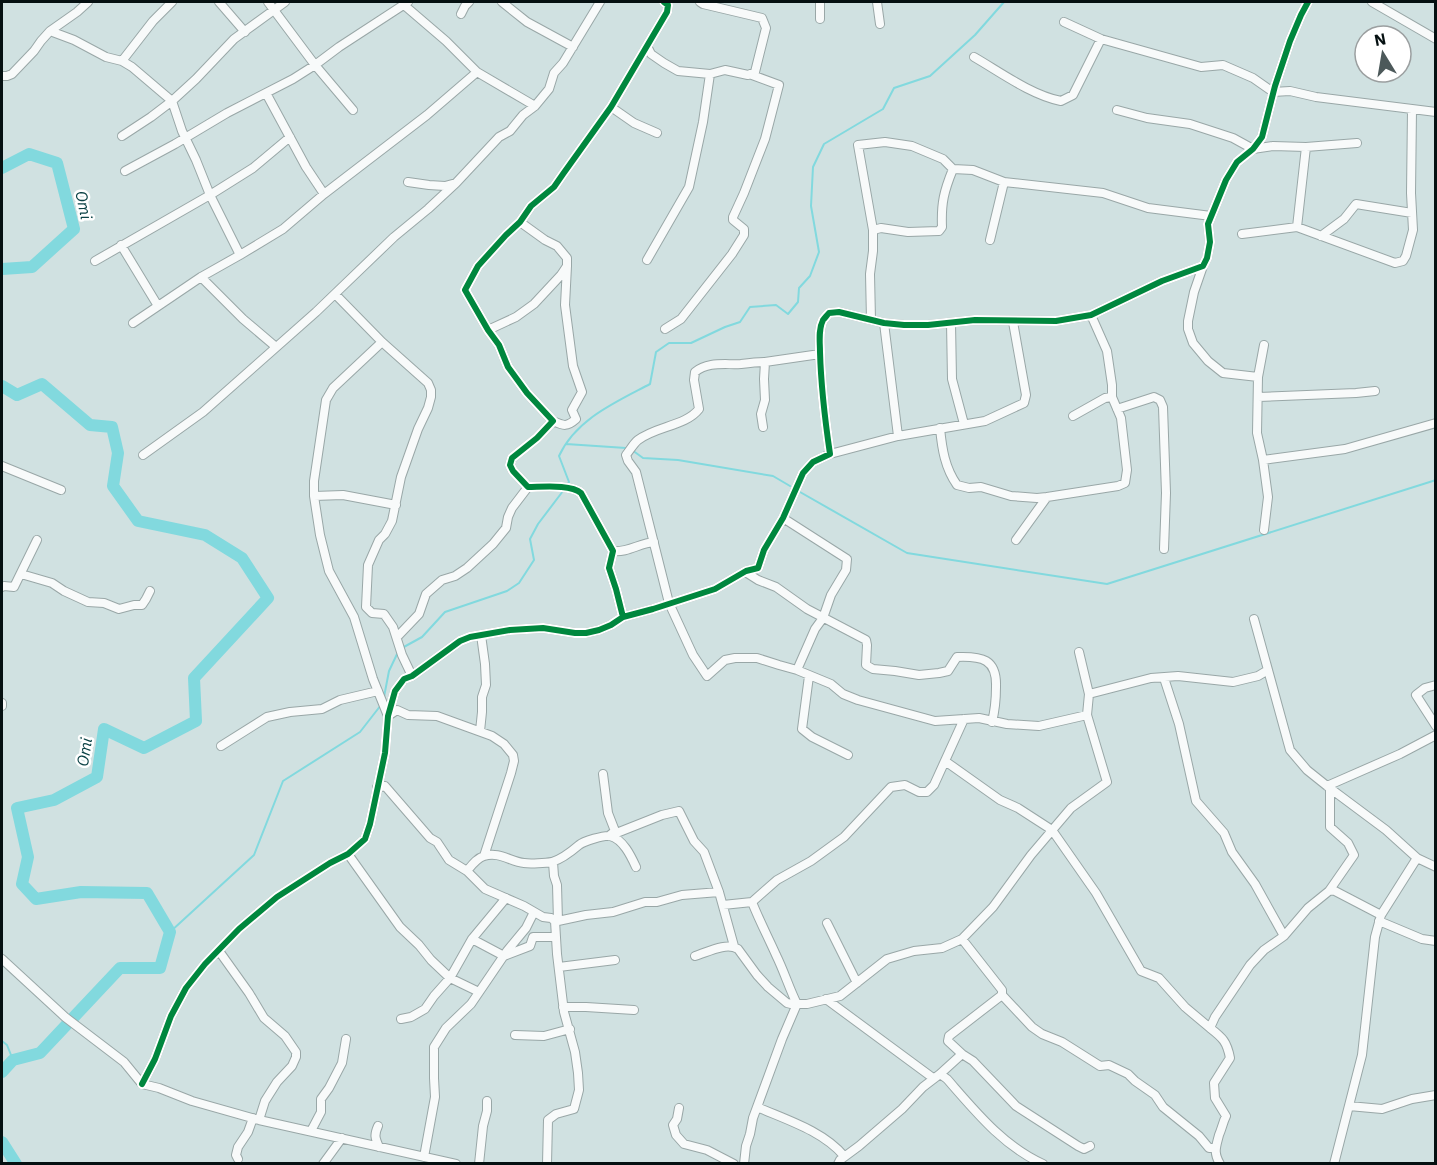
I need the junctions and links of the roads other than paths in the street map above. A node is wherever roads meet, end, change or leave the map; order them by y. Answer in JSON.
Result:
{"nodes":[{"id":1,"x":88,"y":2,"type":"edge"},
{"id":2,"x":172,"y":2,"type":"edge"},
{"id":3,"x":219,"y":2,"type":"edge"},
{"id":4,"x":268,"y":2,"type":"edge"},
{"id":5,"x":285,"y":2,"type":"edge"},
{"id":6,"x":469,"y":2,"type":"edge"},
{"id":7,"x":502,"y":2,"type":"edge"},
{"id":8,"x":600,"y":2,"type":"edge"},
{"id":9,"x":700,"y":2,"type":"edge"},
{"id":10,"x":820,"y":2,"type":"edge"},
{"id":11,"x":877,"y":2,"type":"edge"},
{"id":12,"x":1308,"y":2,"type":"edge"},
{"id":13,"x":1372,"y":2,"type":"edge"},
{"id":14,"x":406,"y":3,"type":"edge"},
{"id":15,"x":669,"y":3,"type":"edge"},
{"id":16,"x":273,"y":9,"type":"junction"},
{"id":17,"x":461,"y":14,"type":"dead end"},
{"id":18,"x":820,"y":19,"type":"dead end"},
{"id":19,"x":1064,"y":22,"type":"dead end"},
{"id":20,"x":880,"y":24,"type":"dead end"},
{"id":21,"x":50,"y":31,"type":"junction"},
{"id":22,"x":244,"y":32,"type":"junction"},
{"id":23,"x":1101,"y":39,"type":"junction"},
{"id":24,"x":1436,"y":39,"type":"edge"},
{"id":25,"x":647,"y":46,"type":"junction"},
{"id":26,"x":573,"y":47,"type":"junction"},
{"id":27,"x":974,"y":57,"type":"dead end"},
{"id":28,"x":122,"y":61,"type":"junction"},
{"id":29,"x":315,"y":65,"type":"junction"},
{"id":30,"x":477,"y":72,"type":"junction"},
{"id":31,"x":710,"y":74,"type":"junction"},
{"id":32,"x":752,"y":75,"type":"junction"},
{"id":33,"x":2,"y":76,"type":"edge"},
{"id":34,"x":1273,"y":92,"type":"junction"},
{"id":35,"x":266,"y":93,"type":"junction"},
{"id":36,"x":172,"y":101,"type":"junction"},
{"id":37,"x":535,"y":106,"type":"junction"},
{"id":38,"x":611,"y":108,"type":"junction"},
{"id":39,"x":353,"y":110,"type":"dead end"},
{"id":40,"x":1117,"y":110,"type":"dead end"},
{"id":41,"x":1412,"y":110,"type":"junction"},
{"id":42,"x":1436,"y":112,"type":"edge"},
{"id":43,"x":657,"y":133,"type":"dead end"},
{"id":44,"x":122,"y":136,"type":"dead end"},
{"id":45,"x":290,"y":137,"type":"junction"},
{"id":46,"x":185,"y":138,"type":"junction"},
{"id":47,"x":1357,"y":143,"type":"dead end"},
{"id":48,"x":1306,"y":147,"type":"junction"},
{"id":49,"x":1253,"y":149,"type":"junction"},
{"id":50,"x":953,"y":168,"type":"junction"},
{"id":51,"x":125,"y":171,"type":"dead end"},
{"id":52,"x":408,"y":182,"type":"dead end"},
{"id":53,"x":1004,"y":182,"type":"junction"},
{"id":54,"x":456,"y":183,"type":"junction"},
{"id":55,"x":324,"y":194,"type":"junction"},
{"id":56,"x":210,"y":195,"type":"junction"},
{"id":57,"x":1412,"y":213,"type":"junction"},
{"id":58,"x":1211,"y":216,"type":"junction"},
{"id":59,"x":520,"y":222,"type":"junction"},
{"id":60,"x":1297,"y":227,"type":"junction"},
{"id":61,"x":873,"y":230,"type":"junction"},
{"id":62,"x":1242,"y":234,"type":"dead end"},
{"id":63,"x":1321,"y":236,"type":"junction"},
{"id":64,"x":990,"y":240,"type":"dead end"},
{"id":65,"x":122,"y":245,"type":"junction"},
{"id":66,"x":240,"y":255,"type":"junction"},
{"id":67,"x":647,"y":260,"type":"dead end"},
{"id":68,"x":95,"y":261,"type":"dead end"},
{"id":69,"x":567,"y":266,"type":"junction"},
{"id":70,"x":1203,"y":266,"type":"junction"},
{"id":71,"x":201,"y":277,"type":"junction"},
{"id":72,"x":335,"y":294,"type":"junction"},
{"id":73,"x":158,"y":306,"type":"junction"},
{"id":74,"x":1091,"y":315,"type":"junction"},
{"id":75,"x":871,"y":320,"type":"junction"},
{"id":76,"x":1013,"y":322,"type":"junction"},
{"id":77,"x":134,"y":323,"type":"dead end"},
{"id":78,"x":884,"y":323,"type":"junction"},
{"id":79,"x":951,"y":323,"type":"junction"},
{"id":80,"x":665,"y":329,"type":"dead end"},
{"id":81,"x":488,"y":330,"type":"junction"},
{"id":82,"x":381,"y":342,"type":"junction"},
{"id":83,"x":1264,"y":345,"type":"dead end"},
{"id":84,"x":276,"y":347,"type":"junction"},
{"id":85,"x":820,"y":354,"type":"junction"},
{"id":86,"x":765,"y":362,"type":"junction"},
{"id":87,"x":1258,"y":377,"type":"junction"},
{"id":88,"x":1375,"y":391,"type":"dead end"},
{"id":89,"x":1112,"y":397,"type":"junction"},
{"id":90,"x":1258,"y":397,"type":"junction"},
{"id":91,"x":1117,"y":409,"type":"junction"},
{"id":92,"x":1073,"y":416,"type":"dead end"},
{"id":93,"x":554,"y":421,"type":"junction"},
{"id":94,"x":1436,"y":423,"type":"edge"},
{"id":95,"x":964,"y":424,"type":"junction"},
{"id":96,"x":763,"y":427,"type":"dead end"},
{"id":97,"x":940,"y":429,"type":"junction"},
{"id":98,"x":898,"y":436,"type":"junction"},
{"id":99,"x":830,"y":454,"type":"junction"},
{"id":100,"x":143,"y":455,"type":"dead end"},
{"id":101,"x":1263,"y":460,"type":"junction"},
{"id":102,"x":2,"y":466,"type":"edge"},
{"id":103,"x":528,"y":487,"type":"junction"},
{"id":104,"x":62,"y":490,"type":"dead end"},
{"id":105,"x":314,"y":496,"type":"junction"},
{"id":106,"x":1047,"y":497,"type":"junction"},
{"id":107,"x":396,"y":505,"type":"junction"},
{"id":108,"x":783,"y":518,"type":"junction"},
{"id":109,"x":1264,"y":530,"type":"dead end"},
{"id":110,"x":37,"y":540,"type":"dead end"},
{"id":111,"x":1016,"y":540,"type":"dead end"},
{"id":112,"x":654,"y":542,"type":"junction"},
{"id":113,"x":1164,"y":549,"type":"dead end"},
{"id":114,"x":613,"y":551,"type":"junction"},
{"id":115,"x":741,"y":573,"type":"junction"},
{"id":116,"x":21,"y":574,"type":"junction"},
{"id":117,"x":2,"y":587,"type":"edge"},
{"id":118,"x":150,"y":591,"type":"dead end"},
{"id":119,"x":669,"y":603,"type":"junction"},
{"id":120,"x":623,"y":616,"type":"junction"},
{"id":121,"x":823,"y":618,"type":"junction"},
{"id":122,"x":1254,"y":620,"type":"dead end"},
{"id":123,"x":481,"y":635,"type":"junction"},
{"id":124,"x":397,"y":637,"type":"junction"},
{"id":125,"x":1079,"y":652,"type":"dead end"},
{"id":126,"x":797,"y":670,"type":"junction"},
{"id":127,"x":1268,"y":670,"type":"junction"},
{"id":128,"x":412,"y":676,"type":"junction"},
{"id":129,"x":809,"y":676,"type":"junction"},
{"id":130,"x":1164,"y":678,"type":"junction"},
{"id":131,"x":1436,"y":685,"type":"edge"},
{"id":132,"x":378,"y":691,"type":"junction"},
{"id":133,"x":1089,"y":694,"type":"junction"},
{"id":134,"x":1088,"y":715,"type":"junction"},
{"id":135,"x":388,"y":716,"type":"junction"},
{"id":136,"x":964,"y":719,"type":"junction"},
{"id":137,"x":992,"y":722,"type":"junction"},
{"id":138,"x":1436,"y":726,"type":"edge"},
{"id":139,"x":480,"y":731,"type":"junction"},
{"id":140,"x":1436,"y":735,"type":"edge"},
{"id":141,"x":221,"y":746,"type":"dead end"},
{"id":142,"x":848,"y":755,"type":"dead end"},
{"id":143,"x":945,"y":761,"type":"junction"},
{"id":144,"x":603,"y":774,"type":"dead end"},
{"id":145,"x":377,"y":787,"type":"junction"},
{"id":146,"x":1328,"y":787,"type":"junction"},
{"id":147,"x":1052,"y":830,"type":"junction"},
{"id":148,"x":609,"y":836,"type":"junction"},
{"id":149,"x":348,"y":854,"type":"junction"},
{"id":150,"x":484,"y":856,"type":"junction"},
{"id":151,"x":1417,"y":858,"type":"junction"},
{"id":152,"x":553,"y":862,"type":"junction"},
{"id":153,"x":636,"y":867,"type":"dead end"},
{"id":154,"x":1436,"y":867,"type":"edge"},
{"id":155,"x":467,"y":871,"type":"junction"},
{"id":156,"x":1329,"y":891,"type":"junction"},
{"id":157,"x":719,"y":892,"type":"junction"},
{"id":158,"x":506,"y":898,"type":"junction"},
{"id":159,"x":752,"y":902,"type":"junction"},
{"id":160,"x":723,"y":905,"type":"junction"},
{"id":161,"x":534,"y":912,"type":"junction"},
{"id":162,"x":1380,"y":918,"type":"junction"},
{"id":163,"x":557,"y":921,"type":"junction"},
{"id":164,"x":828,"y":922,"type":"dead end"},
{"id":165,"x":1284,"y":936,"type":"junction"},
{"id":166,"x":555,"y":937,"type":"junction"},
{"id":167,"x":472,"y":939,"type":"junction"},
{"id":168,"x":962,"y":939,"type":"junction"},
{"id":169,"x":1436,"y":941,"type":"edge"},
{"id":170,"x":734,"y":946,"type":"junction"},
{"id":171,"x":219,"y":951,"type":"junction"},
{"id":172,"x":504,"y":956,"type":"junction"},
{"id":173,"x":695,"y":956,"type":"dead end"},
{"id":174,"x":2,"y":959,"type":"edge"},
{"id":175,"x":615,"y":960,"type":"dead end"},
{"id":176,"x":559,"y":967,"type":"junction"},
{"id":177,"x":450,"y":978,"type":"junction"},
{"id":178,"x":857,"y":983,"type":"junction"},
{"id":179,"x":479,"y":992,"type":"junction"},
{"id":180,"x":1002,"y":995,"type":"junction"},
{"id":181,"x":826,"y":999,"type":"junction"},
{"id":182,"x":797,"y":1004,"type":"junction"},
{"id":183,"x":563,"y":1007,"type":"junction"},
{"id":184,"x":634,"y":1010,"type":"dead end"},
{"id":185,"x":401,"y":1019,"type":"dead end"},
{"id":186,"x":1210,"y":1028,"type":"junction"},
{"id":187,"x":570,"y":1029,"type":"junction"},
{"id":188,"x":515,"y":1035,"type":"dead end"},
{"id":189,"x":346,"y":1039,"type":"dead end"},
{"id":190,"x":962,"y":1054,"type":"junction"},
{"id":191,"x":940,"y":1074,"type":"junction"},
{"id":192,"x":933,"y":1078,"type":"junction"},
{"id":193,"x":142,"y":1084,"type":"junction"},
{"id":194,"x":1436,"y":1095,"type":"edge"},
{"id":195,"x":487,"y":1101,"type":"dead end"},
{"id":196,"x":1349,"y":1106,"type":"junction"},
{"id":197,"x":757,"y":1107,"type":"junction"},
{"id":198,"x":679,"y":1108,"type":"dead end"},
{"id":199,"x":256,"y":1119,"type":"junction"},
{"id":200,"x":378,"y":1126,"type":"dead end"},
{"id":201,"x":311,"y":1131,"type":"junction"},
{"id":202,"x":342,"y":1138,"type":"junction"},
{"id":203,"x":1089,"y":1146,"type":"dead end"},
{"id":204,"x":379,"y":1147,"type":"junction"},
{"id":205,"x":1215,"y":1148,"type":"junction"},
{"id":206,"x":844,"y":1156,"type":"junction"},
{"id":207,"x":238,"y":1159,"type":"dead end"},
{"id":208,"x":427,"y":1159,"type":"edge"},
{"id":209,"x":323,"y":1164,"type":"edge"},
{"id":210,"x":456,"y":1164,"type":"edge"},
{"id":211,"x":479,"y":1164,"type":"edge"},
{"id":212,"x":547,"y":1164,"type":"edge"},
{"id":213,"x":734,"y":1164,"type":"edge"},
{"id":214,"x":744,"y":1164,"type":"edge"},
{"id":215,"x":838,"y":1164,"type":"edge"},
{"id":216,"x":1043,"y":1164,"type":"edge"},
{"id":217,"x":1220,"y":1164,"type":"edge"},
{"id":218,"x":1334,"y":1164,"type":"edge"}],
"edges":[{"from":1,"to":21,"type":"street"},
{"from":2,"to":28,"type":"street"},
{"from":3,"to":22,"type":"street"},
{"from":4,"to":16,"type":"street"},
{"from":5,"to":16,"type":"street"},
{"from":6,"to":17,"type":"street"},
{"from":7,"to":26,"type":"street"},
{"from":8,"to":26,"type":"street"},
{"from":9,"to":32,"type":"street"},
{"from":10,"to":18,"type":"street"},
{"from":11,"to":20,"type":"street"},
{"from":12,"to":34,"type":"street"},
{"from":13,"to":24,"type":"street"},
{"from":14,"to":29,"type":"street"},
{"from":14,"to":30,"type":"street"},
{"from":15,"to":25,"type":"street"},
{"from":16,"to":22,"type":"street"},
{"from":16,"to":29,"type":"street"},
{"from":19,"to":23,"type":"street"},
{"from":21,"to":28,"type":"street"},
{"from":21,"to":33,"type":"street"},
{"from":22,"to":36,"type":"street"},
{"from":23,"to":27,"type":"street"},
{"from":23,"to":34,"type":"street"},
{"from":25,"to":31,"type":"street"},
{"from":25,"to":38,"type":"street"},
{"from":26,"to":37,"type":"street"},
{"from":28,"to":36,"type":"street"},
{"from":29,"to":35,"type":"street"},
{"from":29,"to":39,"type":"street"},
{"from":30,"to":37,"type":"street"},
{"from":30,"to":55,"type":"street"},
{"from":31,"to":32,"type":"street"},
{"from":31,"to":67,"type":"street"},
{"from":32,"to":80,"type":"street"},
{"from":34,"to":41,"type":"street"},
{"from":34,"to":49,"type":"street"},
{"from":35,"to":45,"type":"street"},
{"from":35,"to":46,"type":"street"},
{"from":36,"to":44,"type":"street"},
{"from":36,"to":46,"type":"street"},
{"from":37,"to":54,"type":"street"},
{"from":38,"to":43,"type":"street"},
{"from":38,"to":59,"type":"street"},
{"from":40,"to":49,"type":"street"},
{"from":41,"to":42,"type":"street"},
{"from":41,"to":57,"type":"street"},
{"from":45,"to":55,"type":"street"},
{"from":45,"to":56,"type":"street"},
{"from":46,"to":51,"type":"street"},
{"from":46,"to":56,"type":"street"},
{"from":47,"to":48,"type":"street"},
{"from":48,"to":49,"type":"street"},
{"from":48,"to":60,"type":"street"},
{"from":49,"to":58,"type":"street"},
{"from":50,"to":53,"type":"street"},
{"from":50,"to":61,"type":"street"},
{"from":50,"to":61,"type":"street"},
{"from":52,"to":54,"type":"street"},
{"from":53,"to":58,"type":"street"},
{"from":53,"to":64,"type":"street"},
{"from":54,"to":72,"type":"street"},
{"from":55,"to":66,"type":"street"},
{"from":56,"to":65,"type":"street"},
{"from":56,"to":66,"type":"street"},
{"from":57,"to":63,"type":"street"},
{"from":57,"to":63,"type":"street"},
{"from":58,"to":70,"type":"street"},
{"from":59,"to":69,"type":"street"},
{"from":59,"to":81,"type":"street"},
{"from":60,"to":62,"type":"street"},
{"from":60,"to":63,"type":"street"},
{"from":61,"to":75,"type":"street"},
{"from":65,"to":68,"type":"street"},
{"from":65,"to":73,"type":"street"},
{"from":66,"to":71,"type":"street"},
{"from":69,"to":81,"type":"street"},
{"from":69,"to":93,"type":"street"},
{"from":70,"to":74,"type":"street"},
{"from":70,"to":87,"type":"street"},
{"from":71,"to":73,"type":"street"},
{"from":71,"to":84,"type":"street"},
{"from":72,"to":82,"type":"street"},
{"from":72,"to":84,"type":"street"},
{"from":73,"to":77,"type":"street"},
{"from":74,"to":76,"type":"street"},
{"from":74,"to":89,"type":"street"},
{"from":75,"to":78,"type":"street"},
{"from":75,"to":85,"type":"street"},
{"from":76,"to":79,"type":"street"},
{"from":76,"to":95,"type":"street"},
{"from":78,"to":79,"type":"street"},
{"from":78,"to":98,"type":"street"},
{"from":79,"to":95,"type":"street"},
{"from":81,"to":93,"type":"street"},
{"from":82,"to":105,"type":"street"},
{"from":82,"to":107,"type":"street"},
{"from":83,"to":87,"type":"street"},
{"from":84,"to":100,"type":"street"},
{"from":85,"to":86,"type":"street"},
{"from":85,"to":99,"type":"street"},
{"from":86,"to":96,"type":"street"},
{"from":86,"to":112,"type":"street"},
{"from":87,"to":90,"type":"street"},
{"from":88,"to":90,"type":"street"},
{"from":89,"to":91,"type":"street"},
{"from":89,"to":92,"type":"street"},
{"from":90,"to":101,"type":"street"},
{"from":91,"to":106,"type":"street"},
{"from":91,"to":113,"type":"street"},
{"from":93,"to":103,"type":"street"},
{"from":94,"to":101,"type":"street"},
{"from":95,"to":97,"type":"street"},
{"from":97,"to":98,"type":"street"},
{"from":97,"to":106,"type":"street"},
{"from":98,"to":99,"type":"street"},
{"from":99,"to":108,"type":"street"},
{"from":101,"to":109,"type":"street"},
{"from":102,"to":104,"type":"street"},
{"from":103,"to":114,"type":"street"},
{"from":103,"to":124,"type":"street"},
{"from":105,"to":107,"type":"street"},
{"from":105,"to":132,"type":"street"},
{"from":106,"to":111,"type":"street"},
{"from":107,"to":124,"type":"street"},
{"from":108,"to":115,"type":"street"},
{"from":108,"to":121,"type":"street"},
{"from":110,"to":116,"type":"street"},
{"from":112,"to":114,"type":"street"},
{"from":112,"to":119,"type":"street"},
{"from":114,"to":120,"type":"street"},
{"from":115,"to":119,"type":"street"},
{"from":115,"to":121,"type":"street"},
{"from":116,"to":117,"type":"street"},
{"from":116,"to":118,"type":"street"},
{"from":119,"to":120,"type":"street"},
{"from":119,"to":126,"type":"street"},
{"from":120,"to":123,"type":"street"},
{"from":121,"to":126,"type":"street"},
{"from":121,"to":137,"type":"street"},
{"from":122,"to":127,"type":"street"},
{"from":123,"to":128,"type":"street"},
{"from":123,"to":139,"type":"street"},
{"from":124,"to":128,"type":"street"},
{"from":125,"to":133,"type":"street"},
{"from":126,"to":129,"type":"street"},
{"from":127,"to":130,"type":"street"},
{"from":127,"to":146,"type":"street"},
{"from":128,"to":135,"type":"street"},
{"from":129,"to":136,"type":"street"},
{"from":129,"to":142,"type":"street"},
{"from":130,"to":133,"type":"street"},
{"from":130,"to":165,"type":"street"},
{"from":131,"to":138,"type":"street"},
{"from":132,"to":135,"type":"street"},
{"from":132,"to":141,"type":"street"},
{"from":133,"to":134,"type":"street"},
{"from":134,"to":137,"type":"street"},
{"from":134,"to":147,"type":"street"},
{"from":135,"to":139,"type":"street"},
{"from":135,"to":145,"type":"street"},
{"from":136,"to":137,"type":"street"},
{"from":136,"to":143,"type":"street"},
{"from":139,"to":150,"type":"street"},
{"from":140,"to":146,"type":"street"},
{"from":143,"to":147,"type":"street"},
{"from":143,"to":159,"type":"street"},
{"from":144,"to":148,"type":"street"},
{"from":145,"to":149,"type":"street"},
{"from":145,"to":155,"type":"street"},
{"from":146,"to":151,"type":"street"},
{"from":146,"to":156,"type":"street"},
{"from":147,"to":168,"type":"street"},
{"from":147,"to":186,"type":"street"},
{"from":148,"to":152,"type":"street"},
{"from":148,"to":153,"type":"street"},
{"from":148,"to":157,"type":"street"},
{"from":149,"to":171,"type":"street"},
{"from":149,"to":177,"type":"street"},
{"from":150,"to":152,"type":"street"},
{"from":150,"to":155,"type":"street"},
{"from":151,"to":154,"type":"street"},
{"from":151,"to":162,"type":"street"},
{"from":152,"to":163,"type":"street"},
{"from":155,"to":158,"type":"street"},
{"from":156,"to":162,"type":"street"},
{"from":156,"to":165,"type":"street"},
{"from":157,"to":160,"type":"street"},
{"from":157,"to":163,"type":"street"},
{"from":158,"to":161,"type":"street"},
{"from":158,"to":167,"type":"street"},
{"from":159,"to":160,"type":"street"},
{"from":159,"to":182,"type":"street"},
{"from":160,"to":170,"type":"street"},
{"from":161,"to":163,"type":"street"},
{"from":161,"to":172,"type":"street"},
{"from":162,"to":169,"type":"street"},
{"from":162,"to":196,"type":"street"},
{"from":163,"to":166,"type":"street"},
{"from":164,"to":178,"type":"street"},
{"from":165,"to":186,"type":"street"},
{"from":166,"to":172,"type":"street"},
{"from":166,"to":176,"type":"street"},
{"from":167,"to":172,"type":"street"},
{"from":167,"to":177,"type":"street"},
{"from":168,"to":178,"type":"street"},
{"from":168,"to":180,"type":"street"},
{"from":170,"to":173,"type":"street"},
{"from":170,"to":182,"type":"street"},
{"from":171,"to":193,"type":"street"},
{"from":171,"to":199,"type":"street"},
{"from":172,"to":179,"type":"street"},
{"from":174,"to":193,"type":"street"},
{"from":175,"to":176,"type":"street"},
{"from":176,"to":183,"type":"street"},
{"from":177,"to":179,"type":"street"},
{"from":177,"to":185,"type":"street"},
{"from":178,"to":181,"type":"street"},
{"from":179,"to":208,"type":"street"},
{"from":180,"to":190,"type":"street"},
{"from":180,"to":205,"type":"street"},
{"from":181,"to":182,"type":"street"},
{"from":181,"to":192,"type":"street"},
{"from":182,"to":197,"type":"street"},
{"from":183,"to":184,"type":"street"},
{"from":183,"to":187,"type":"street"},
{"from":186,"to":205,"type":"street"},
{"from":187,"to":188,"type":"street"},
{"from":187,"to":212,"type":"street"},
{"from":189,"to":201,"type":"street"},
{"from":190,"to":191,"type":"street"},
{"from":190,"to":203,"type":"street"},
{"from":191,"to":192,"type":"street"},
{"from":191,"to":216,"type":"street"},
{"from":192,"to":206,"type":"street"},
{"from":193,"to":199,"type":"street"},
{"from":194,"to":196,"type":"street"},
{"from":195,"to":211,"type":"street"},
{"from":196,"to":218,"type":"street"},
{"from":197,"to":206,"type":"street"},
{"from":197,"to":214,"type":"street"},
{"from":198,"to":213,"type":"street"},
{"from":199,"to":201,"type":"street"},
{"from":199,"to":207,"type":"street"},
{"from":200,"to":204,"type":"street"},
{"from":201,"to":202,"type":"street"},
{"from":202,"to":204,"type":"street"},
{"from":202,"to":209,"type":"street"},
{"from":204,"to":208,"type":"street"},
{"from":205,"to":217,"type":"street"},
{"from":206,"to":215,"type":"street"},
{"from":208,"to":210,"type":"street"}]}
